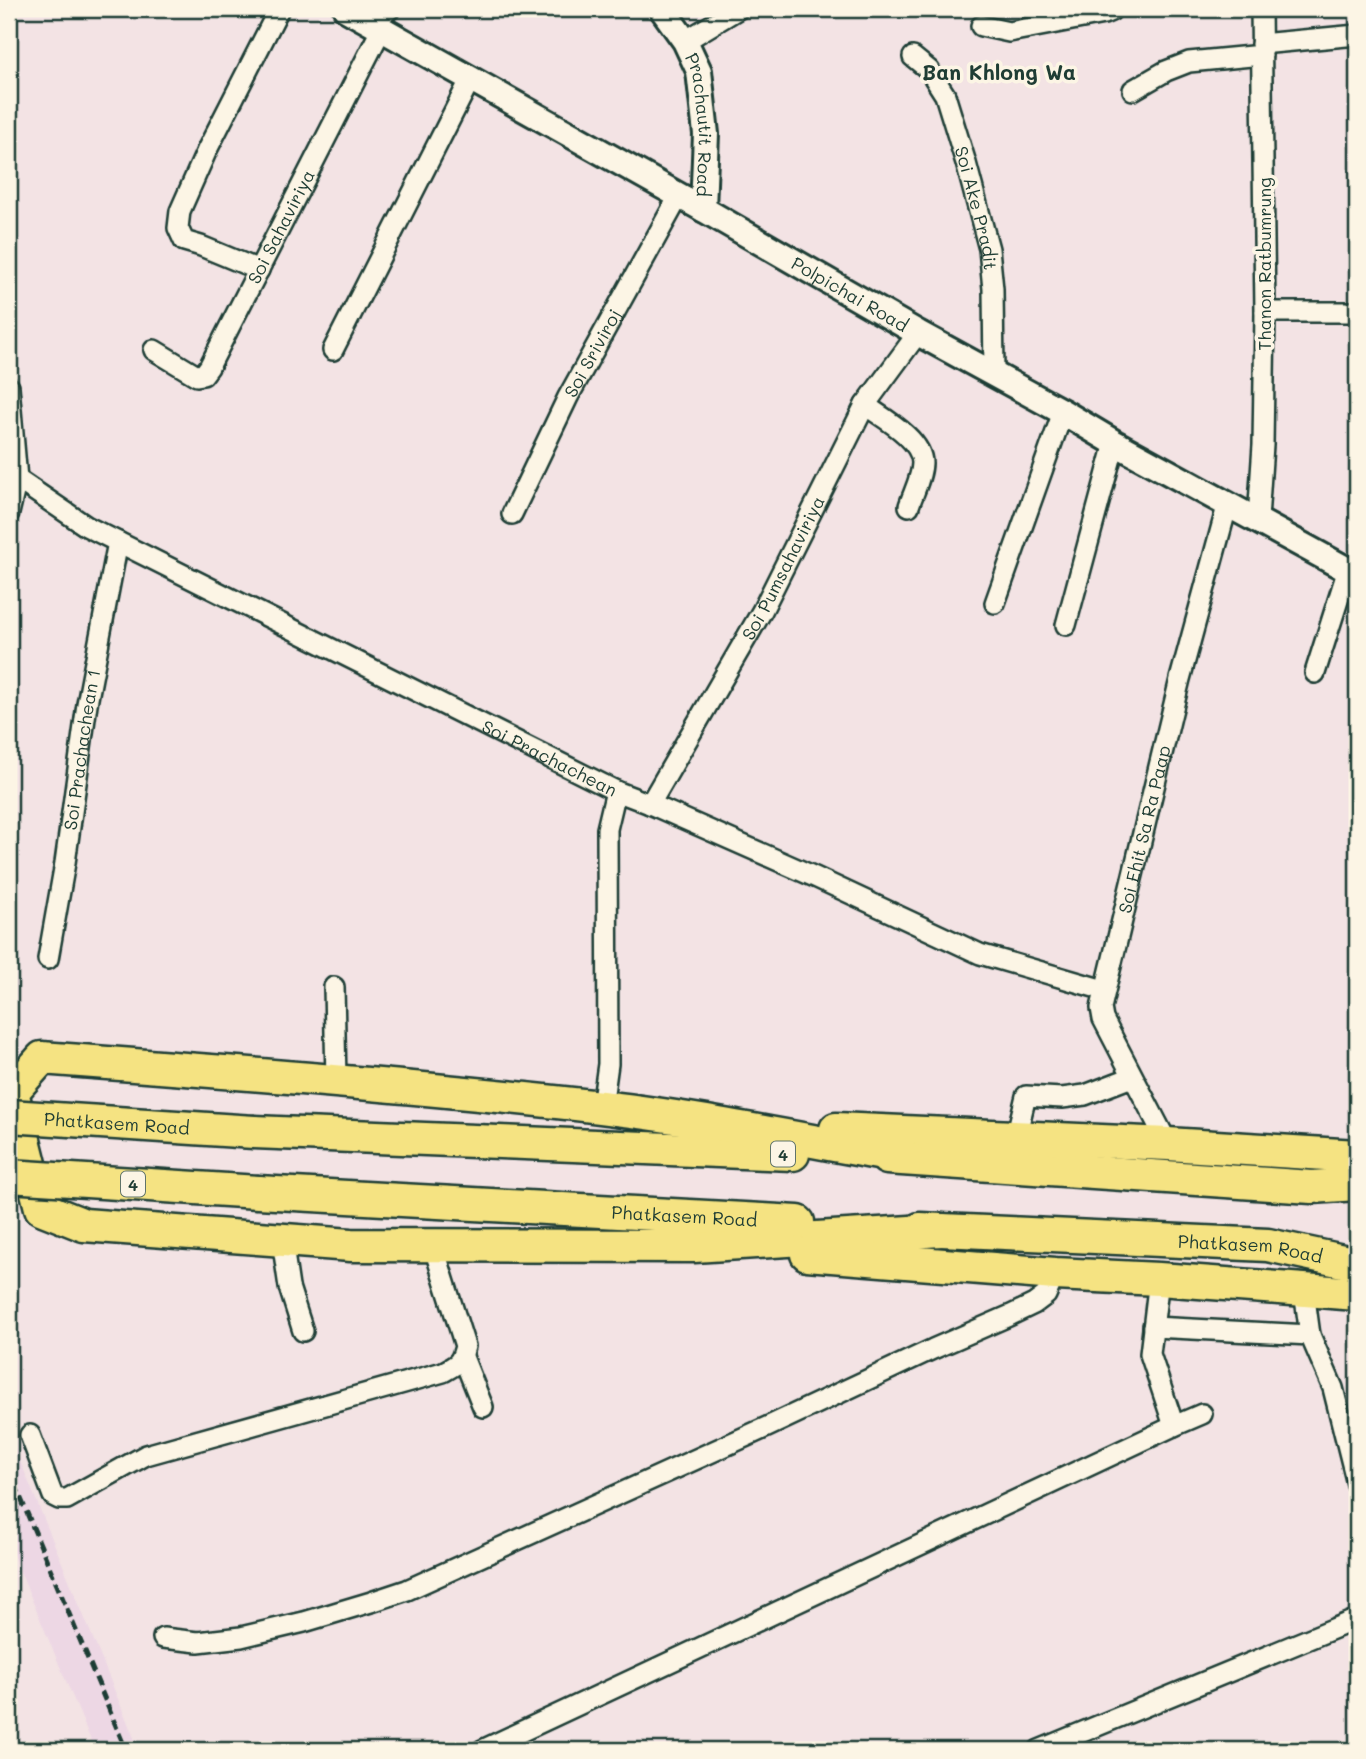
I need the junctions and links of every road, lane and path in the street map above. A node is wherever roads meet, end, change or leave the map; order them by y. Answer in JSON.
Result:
{"nodes":[{"id":1,"x":279,"y":9,"type":"edge"},
{"id":2,"x":346,"y":9,"type":"edge"},
{"id":3,"x":662,"y":9,"type":"edge"},
{"id":4,"x":738,"y":9,"type":"edge"},
{"id":5,"x":1112,"y":9,"type":"edge"},
{"id":6,"x":1261,"y":9,"type":"edge"},
{"id":7,"x":381,"y":20,"type":"edge"},
{"id":8,"x":981,"y":26,"type":"dead end"},
{"id":9,"x":1357,"y":35,"type":"edge"},
{"id":10,"x":685,"y":41,"type":"junction"},
{"id":11,"x":1261,"y":49,"type":"junction"},
{"id":12,"x":913,"y":57,"type":"dead end"},
{"id":13,"x":471,"y":78,"type":"junction"},
{"id":14,"x":1133,"y":90,"type":"dead end"},
{"id":15,"x":679,"y":196,"type":"junction"},
{"id":16,"x":704,"y":209,"type":"junction"},
{"id":17,"x":259,"y":270,"type":"junction"},
{"id":18,"x":1265,"y":312,"type":"junction"},
{"id":19,"x":1357,"y":312,"type":"edge"},
{"id":20,"x":918,"y":333,"type":"junction"},
{"id":21,"x":333,"y":350,"type":"dead end"},
{"id":22,"x":154,"y":351,"type":"dead end"},
{"id":23,"x":994,"y":375,"type":"junction"},
{"id":24,"x":9,"y":387,"type":"edge"},
{"id":25,"x":865,"y":405,"type":"junction"},
{"id":26,"x":1063,"y":411,"type":"junction"},
{"id":27,"x":1115,"y":443,"type":"junction"},
{"id":28,"x":11,"y":453,"type":"edge"},
{"id":29,"x":17,"y":479,"type":"junction"},
{"id":30,"x":1228,"y":503,"type":"junction"},
{"id":31,"x":909,"y":506,"type":"dead end"},
{"id":32,"x":9,"y":513,"type":"edge"},
{"id":33,"x":512,"y":514,"type":"dead end"},
{"id":34,"x":1258,"y":519,"type":"junction"},
{"id":35,"x":118,"y":542,"type":"junction"},
{"id":36,"x":1353,"y":572,"type":"edge"},
{"id":37,"x":995,"y":603,"type":"dead end"},
{"id":38,"x":1066,"y":625,"type":"dead end"},
{"id":39,"x":1315,"y":673,"type":"dead end"},
{"id":40,"x":616,"y":791,"type":"junction"},
{"id":41,"x":650,"y":804,"type":"junction"},
{"id":42,"x":48,"y":959,"type":"dead end"},
{"id":43,"x":334,"y":987,"type":"dead end"},
{"id":44,"x":1104,"y":990,"type":"junction"},
{"id":45,"x":1132,"y":1077,"type":"junction"},
{"id":46,"x":336,"y":1080,"type":"junction"},
{"id":47,"x":602,"y":1107,"type":"junction"},
{"id":48,"x":9,"y":1116,"type":"edge"},
{"id":49,"x":716,"y":1124,"type":"junction"},
{"id":50,"x":1016,"y":1137,"type":"junction"},
{"id":51,"x":1168,"y":1144,"type":"junction"},
{"id":52,"x":1357,"y":1156,"type":"edge"},
{"id":53,"x":909,"y":1159,"type":"junction"},
{"id":54,"x":9,"y":1176,"type":"edge"},
{"id":55,"x":1357,"y":1184,"type":"edge"},
{"id":56,"x":1312,"y":1187,"type":"junction"},
{"id":57,"x":1357,"y":1190,"type":"edge"},
{"id":58,"x":941,"y":1230,"type":"junction"},
{"id":59,"x":282,"y":1240,"type":"junction"},
{"id":60,"x":433,"y":1245,"type":"junction"},
{"id":61,"x":1268,"y":1245,"type":"junction"},
{"id":62,"x":694,"y":1246,"type":"junction"},
{"id":63,"x":1357,"y":1250,"type":"edge"},
{"id":64,"x":1357,"y":1264,"type":"edge"},
{"id":65,"x":1055,"y":1273,"type":"junction"},
{"id":66,"x":1159,"y":1279,"type":"junction"},
{"id":67,"x":1304,"y":1291,"type":"junction"},
{"id":68,"x":1357,"y":1294,"type":"edge"},
{"id":69,"x":1153,"y":1327,"type":"junction"},
{"id":70,"x":303,"y":1331,"type":"dead end"},
{"id":71,"x":1310,"y":1335,"type":"junction"},
{"id":72,"x":463,"y":1357,"type":"junction"},
{"id":73,"x":483,"y":1407,"type":"dead end"},
{"id":74,"x":1202,"y":1414,"type":"dead end"},
{"id":75,"x":1174,"y":1426,"type":"junction"},
{"id":76,"x":30,"y":1435,"type":"dead end"},
{"id":77,"x":1357,"y":1484,"type":"edge"},
{"id":78,"x":1357,"y":1619,"type":"edge"},
{"id":79,"x":163,"y":1638,"type":"dead end"},
{"id":80,"x":482,"y":1750,"type":"edge"},
{"id":81,"x":1039,"y":1750,"type":"edge"}],
"edges":[{"from":1,"to":17,"type":"street"},
{"from":2,"to":7,"type":"street","name":"Polpichai Road"},
{"from":3,"to":10,"type":"street","name":"Prachautit Road"},
{"from":4,"to":10,"type":"street"},
{"from":5,"to":8,"type":"street"},
{"from":6,"to":11,"type":"street","name":"Thanon Ratbumrung"},
{"from":7,"to":13,"type":"street","name":"Polpichai Road"},
{"from":7,"to":17,"type":"street","name":"Soi Sahaviriya"},
{"from":9,"to":11,"type":"street"},
{"from":10,"to":16,"type":"street","name":"Prachautit Road"},
{"from":11,"to":14,"type":"street"},
{"from":11,"to":18,"type":"street","name":"Thanon Ratbumrung"},
{"from":12,"to":23,"type":"street","name":"Soi Ake Pradit"},
{"from":13,"to":15,"type":"street","name":"Polpichai Road"},
{"from":13,"to":21,"type":"street"},
{"from":15,"to":16,"type":"street","name":"Polpichai Road"},
{"from":15,"to":33,"type":"street","name":"Soi Sriviroj"},
{"from":16,"to":20,"type":"street","name":"Polpichai Road"},
{"from":17,"to":22,"type":"street","name":"Soi Sahaviriya"},
{"from":18,"to":19,"type":"street"},
{"from":18,"to":34,"type":"street","name":"Thanon Ratbumrung"},
{"from":20,"to":23,"type":"street","name":"Polpichai Road"},
{"from":20,"to":25,"type":"street","name":"Soi Pumsahaviriya"},
{"from":23,"to":26,"type":"street","name":"Polpichai Road"},
{"from":24,"to":28,"type":"street"},
{"from":25,"to":31,"type":"street"},
{"from":25,"to":41,"type":"street","name":"Soi Pumsahaviriya"},
{"from":26,"to":27,"type":"street","name":"Polpichai Road"},
{"from":26,"to":37,"type":"street"},
{"from":27,"to":30,"type":"street","name":"Polpichai Road"},
{"from":27,"to":38,"type":"street"},
{"from":28,"to":29,"type":"street"},
{"from":29,"to":32,"type":"street"},
{"from":29,"to":35,"type":"street","name":"Soi Prachachean"},
{"from":30,"to":34,"type":"street","name":"Polpichai Road"},
{"from":30,"to":44,"type":"street","name":"Soi Ehit Sa Ra Paap"},
{"from":34,"to":36,"type":"street","name":"Polpichai Road"},
{"from":35,"to":40,"type":"street","name":"Soi Prachachean"},
{"from":35,"to":42,"type":"street","name":"Soi Prachachean 1"},
{"from":36,"to":39,"type":"street"},
{"from":40,"to":41,"type":"street","name":"Soi Prachachean"},
{"from":40,"to":47,"type":"street"},
{"from":41,"to":44,"type":"street","name":"Soi Prachachean"},
{"from":43,"to":46,"type":"street"},
{"from":44,"to":45,"type":"street","name":"Soi Ehit Sa Ra Paap"},
{"from":45,"to":50,"type":"street"},
{"from":45,"to":51,"type":"street","name":"Soi Ehit Sa Ra Paap"},
{"from":46,"to":47,"type":"highway"},
{"from":46,"to":59,"type":"highway"},
{"from":47,"to":49,"type":"highway"},
{"from":48,"to":53,"type":"highway","name":"Phatkasem Road","number":"4","bridge":true},
{"from":49,"to":50,"type":"highway"},
{"from":49,"to":53,"type":"highway"},
{"from":50,"to":51,"type":"highway"},
{"from":51,"to":52,"type":"highway"},
{"from":53,"to":56,"type":"highway","name":"Phatkasem Road","number":"4"},
{"from":54,"to":58,"type":"highway","name":"Phatkasem Road","number":"4","bridge":true},
{"from":55,"to":56,"type":"highway","name":"Phatkasem Road","number":"4"},
{"from":56,"to":57,"type":"highway"},
{"from":58,"to":61,"type":"highway","name":"Phatkasem Road","number":"4"},
{"from":58,"to":62,"type":"highway"},
{"from":59,"to":60,"type":"highway"},
{"from":59,"to":70,"type":"street"},
{"from":60,"to":62,"type":"highway"},
{"from":60,"to":72,"type":"street"},
{"from":61,"to":63,"type":"highway"},
{"from":61,"to":64,"type":"highway","name":"Phatkasem Road","number":"4"},
{"from":62,"to":65,"type":"highway"},
{"from":65,"to":66,"type":"highway"},
{"from":65,"to":79,"type":"street"},
{"from":66,"to":67,"type":"highway"},
{"from":66,"to":69,"type":"street"},
{"from":67,"to":68,"type":"highway"},
{"from":67,"to":71,"type":"street"},
{"from":69,"to":71,"type":"street"},
{"from":69,"to":75,"type":"street"},
{"from":71,"to":77,"type":"street"},
{"from":72,"to":73,"type":"street"},
{"from":72,"to":76,"type":"street"},
{"from":74,"to":75,"type":"street"},
{"from":75,"to":80,"type":"street"},
{"from":78,"to":81,"type":"street"}]}
